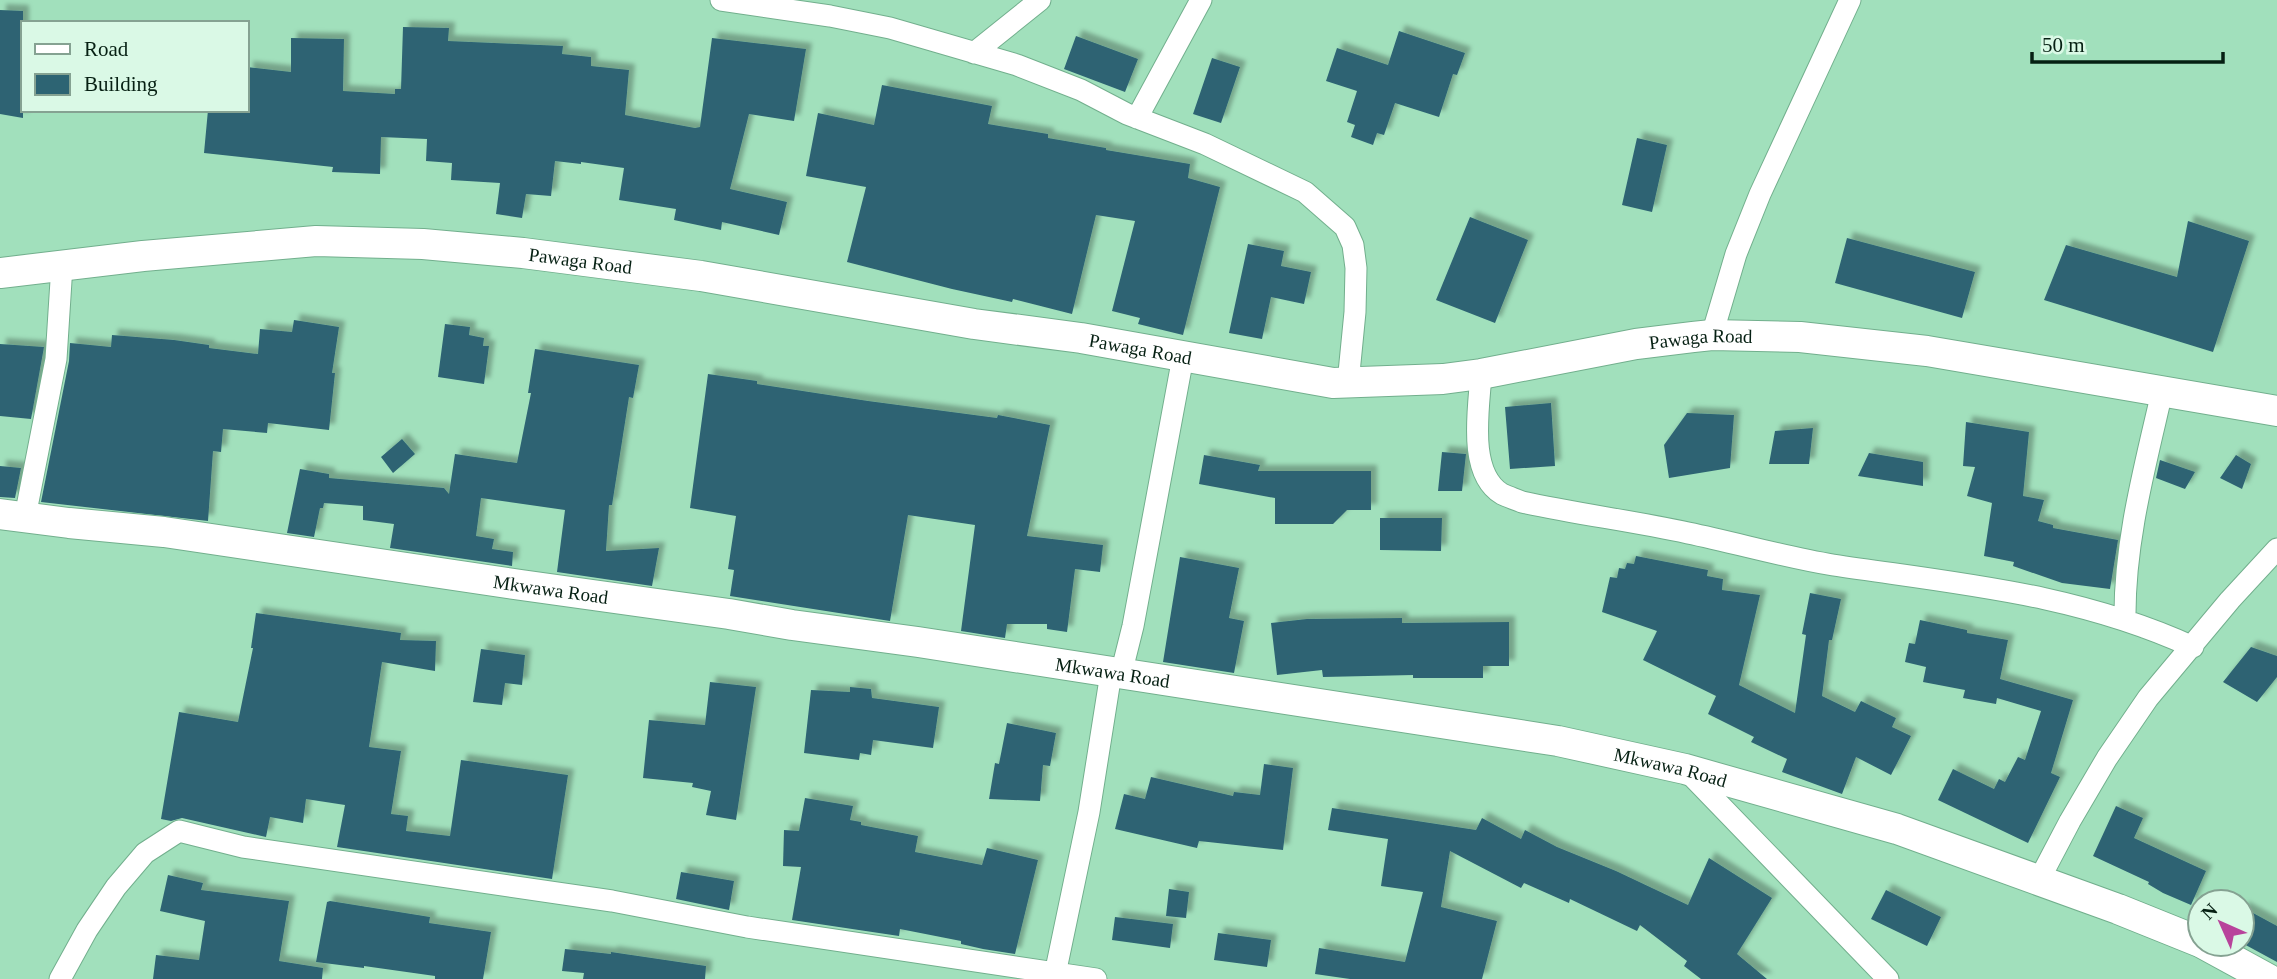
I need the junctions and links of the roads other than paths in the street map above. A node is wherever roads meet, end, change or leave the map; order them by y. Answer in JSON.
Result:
{"nodes":[{"id":1,"x":721,"y":0,"type":"edge"},
{"id":2,"x":1040,"y":0,"type":"edge"},
{"id":3,"x":1201,"y":0,"type":"edge"},
{"id":4,"x":1850,"y":0,"type":"edge"},
{"id":5,"x":974,"y":53,"type":"junction"},
{"id":6,"x":1137,"y":118,"type":"junction"},
{"id":7,"x":62,"y":265,"type":"junction"},
{"id":8,"x":0,"y":274,"type":"edge"},
{"id":9,"x":1712,"y":335,"type":"junction"},
{"id":10,"x":1183,"y":357,"type":"junction"},
{"id":11,"x":1481,"y":374,"type":"junction"},
{"id":12,"x":1348,"y":383,"type":"junction"},
{"id":13,"x":2162,"y":392,"type":"junction"},
{"id":14,"x":2277,"y":411,"type":"edge"},
{"id":15,"x":13,"y":515,"type":"edge"},
{"id":16,"x":2277,"y":549,"type":"edge"},
{"id":17,"x":2125,"y":620,"type":"junction"},
{"id":18,"x":2193,"y":647,"type":"junction"},
{"id":19,"x":1116,"y":673,"type":"junction"},
{"id":20,"x":1685,"y":769,"type":"junction"},
{"id":21,"x":2039,"y":880,"type":"junction"},
{"id":22,"x":2186,"y":937,"type":"edge"},
{"id":23,"x":2229,"y":958,"type":"edge"},
{"id":24,"x":1055,"y":976,"type":"edge"},
{"id":25,"x":60,"y":979,"type":"edge"},
{"id":26,"x":1096,"y":979,"type":"edge"},
{"id":27,"x":1888,"y":979,"type":"edge"},
{"id":28,"x":2267,"y":979,"type":"edge"}],
"edges":[{"from":1,"to":5,"type":"street"},
{"from":2,"to":5,"type":"street"},
{"from":3,"to":6,"type":"street"},
{"from":4,"to":9,"type":"street"},
{"from":5,"to":6,"type":"street"},
{"from":6,"to":12,"type":"street"},
{"from":7,"to":8,"type":"main road","name":"Pawaga Road"},
{"from":7,"to":10,"type":"main road","name":"Pawaga Road"},
{"from":7,"to":15,"type":"street"},
{"from":9,"to":11,"type":"main road","name":"Pawaga Road"},
{"from":9,"to":13,"type":"main road","name":"Pawaga Road"},
{"from":10,"to":12,"type":"main road","name":"Pawaga Road"},
{"from":10,"to":19,"type":"street"},
{"from":11,"to":12,"type":"main road","name":"Pawaga Road"},
{"from":11,"to":17,"type":"street"},
{"from":13,"to":14,"type":"main road","name":"Pawaga Road"},
{"from":13,"to":17,"type":"street"},
{"from":15,"to":19,"type":"main road","name":"Mkwawa Road"},
{"from":16,"to":18,"type":"street"},
{"from":17,"to":18,"type":"street"},
{"from":18,"to":21,"type":"street"},
{"from":19,"to":20,"type":"main road","name":"Mkwawa Road"},
{"from":19,"to":24,"type":"street"},
{"from":20,"to":21,"type":"main road","name":"Mkwawa Road"},
{"from":20,"to":27,"type":"street"},
{"from":21,"to":22,"type":"main road","name":"Mkwawa Road"},
{"from":23,"to":28,"type":"main road","name":"Mkwawa Road"},
{"from":24,"to":25,"type":"street"},
{"from":24,"to":26,"type":"street"}]}
